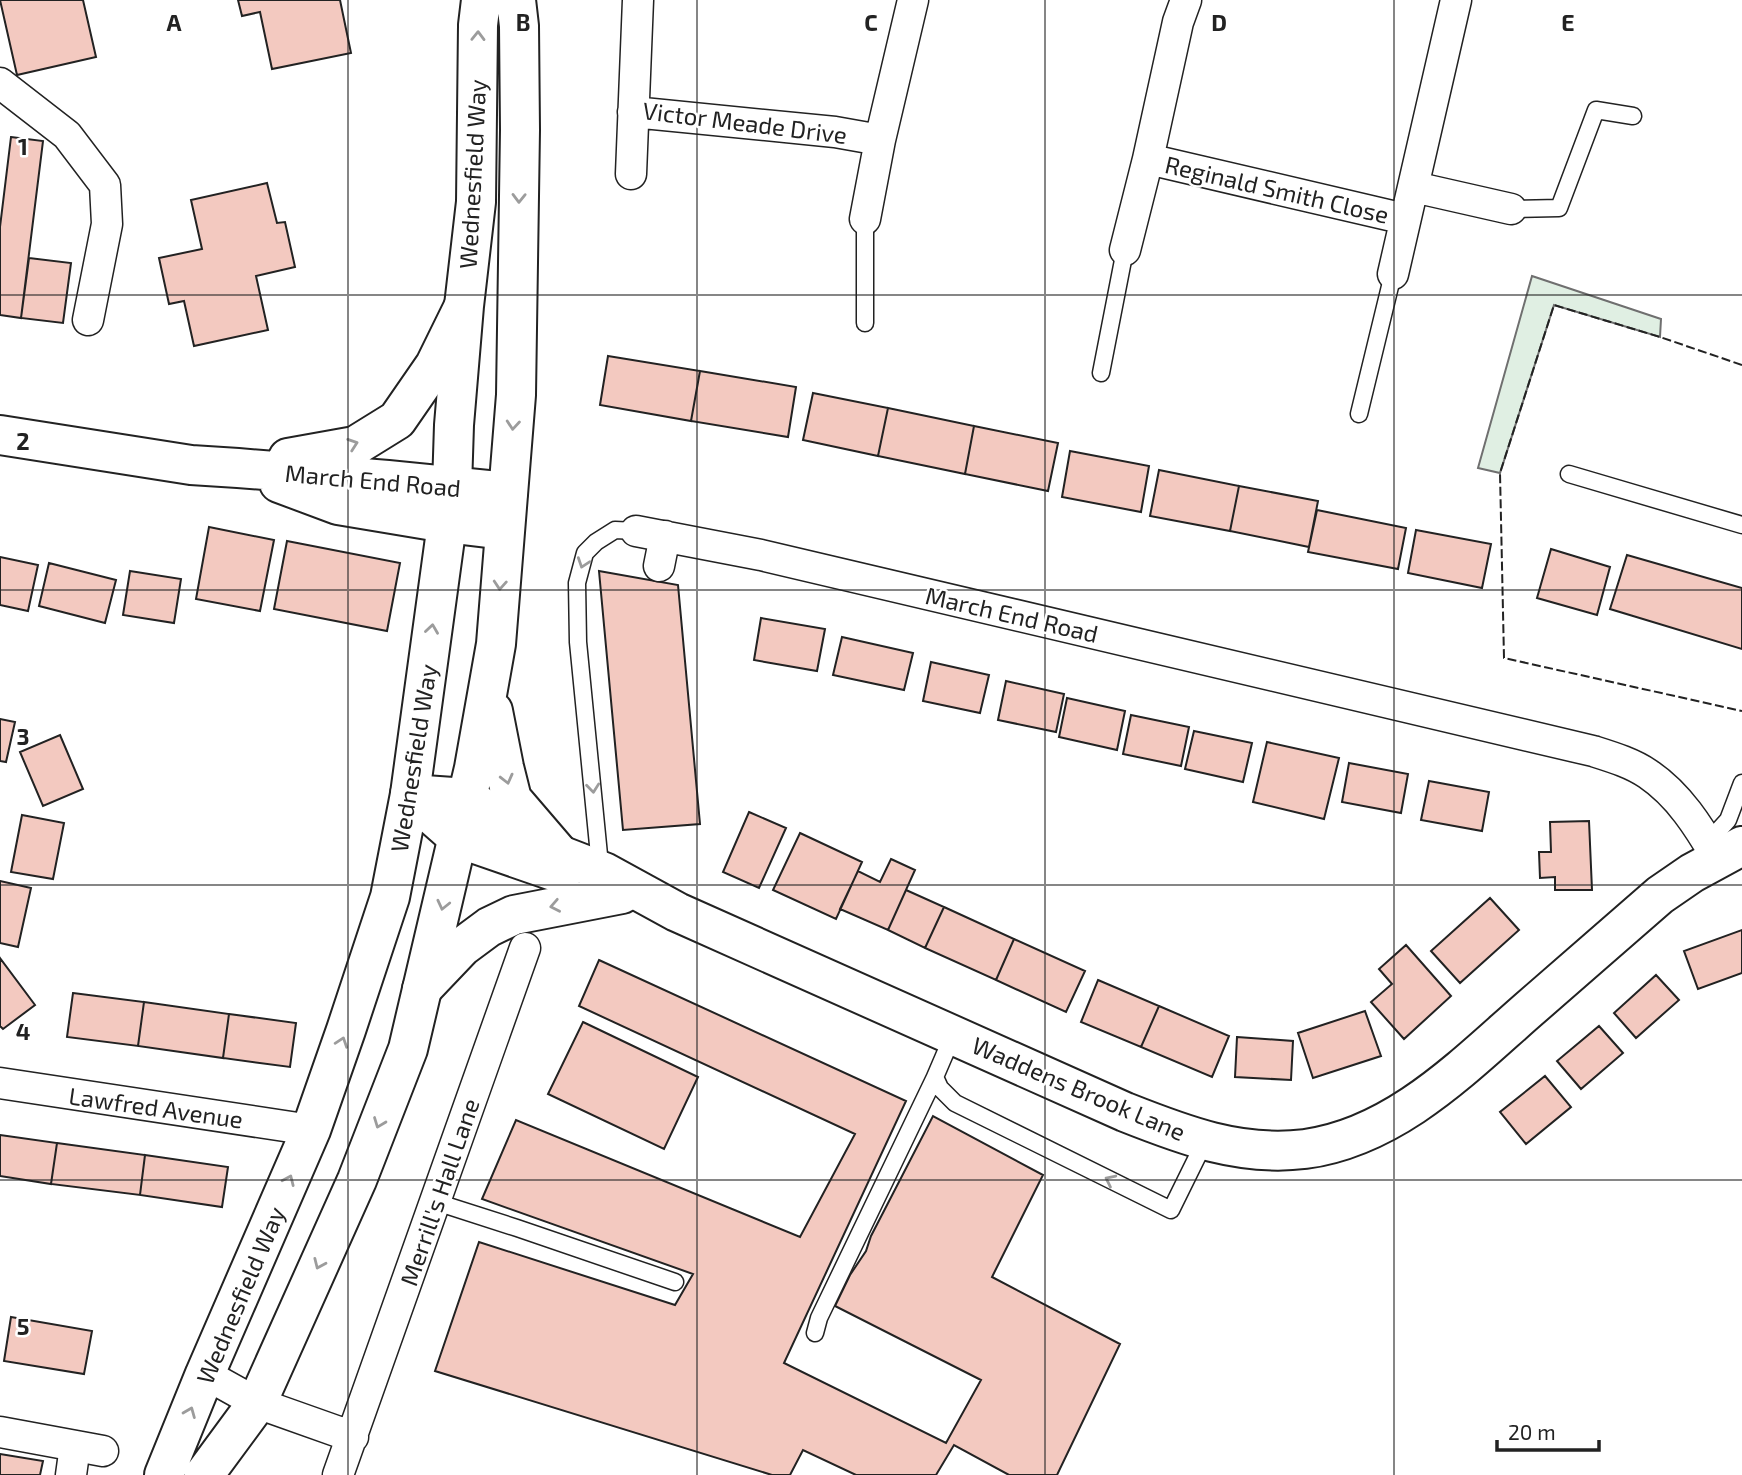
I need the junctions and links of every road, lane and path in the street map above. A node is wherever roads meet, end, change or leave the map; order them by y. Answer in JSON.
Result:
{"nodes":[{"id":1,"x":481,"y":0,"type":"edge"},
{"id":2,"x":516,"y":0,"type":"edge"},
{"id":3,"x":638,"y":0,"type":"edge"},
{"id":4,"x":913,"y":0,"type":"edge"},
{"id":5,"x":1186,"y":0,"type":"edge"},
{"id":6,"x":1456,"y":0,"type":"edge"},
{"id":7,"x":0,"y":83,"type":"edge"},
{"id":8,"x":633,"y":111,"type":"junction"},
{"id":9,"x":1633,"y":116,"type":"dead end"},
{"id":10,"x":880,"y":140,"type":"junction"},
{"id":11,"x":1148,"y":159,"type":"junction"},
{"id":12,"x":631,"y":174,"type":"dead end"},
{"id":13,"x":1413,"y":187,"type":"junction"},
{"id":14,"x":1511,"y":209,"type":"joint"},
{"id":15,"x":865,"y":219,"type":"joint"},
{"id":16,"x":1405,"y":219,"type":"junction"},
{"id":17,"x":1125,"y":250,"type":"joint"},
{"id":18,"x":1393,"y":274,"type":"joint"},
{"id":19,"x":464,"y":306,"type":"junction"},
{"id":20,"x":88,"y":320,"type":"dead end"},
{"id":21,"x":865,"y":323,"type":"dead end"},
{"id":22,"x":1101,"y":373,"type":"dead end"},
{"id":23,"x":1359,"y":414,"type":"dead end"},
{"id":24,"x":0,"y":435,"type":"edge"},
{"id":25,"x":238,"y":468,"type":"junction"},
{"id":26,"x":1569,"y":474,"type":"dead end"},
{"id":27,"x":449,"y":505,"type":"junction"},
{"id":28,"x":506,"y":511,"type":"junction"},
{"id":29,"x":1742,"y":525,"type":"edge"},
{"id":30,"x":636,"y":531,"type":"joint"},
{"id":31,"x":665,"y":536,"type":"junction"},
{"id":32,"x":659,"y":566,"type":"dead end"},
{"id":33,"x":489,"y":688,"type":"junction"},
{"id":34,"x":1742,"y":783,"type":"edge"},
{"id":35,"x":410,"y":794,"type":"junction"},
{"id":36,"x":467,"y":798,"type":"junction"},
{"id":37,"x":458,"y":838,"type":"junction"},
{"id":38,"x":1722,"y":848,"type":"edge"},
{"id":39,"x":560,"y":855,"type":"junction"},
{"id":40,"x":613,"y":883,"type":"junction"},
{"id":41,"x":525,"y":948,"type":"dead end"},
{"id":42,"x":422,"y":989,"type":"junction"},
{"id":43,"x":953,"y":1034,"type":"junction"},
{"id":44,"x":935,"y":1077,"type":"junction"},
{"id":45,"x":0,"y":1083,"type":"edge"},
{"id":46,"x":311,"y":1130,"type":"junction"},
{"id":47,"x":1205,"y":1141,"type":"junction"},
{"id":48,"x":436,"y":1202,"type":"junction"},
{"id":49,"x":675,"y":1282,"type":"dead end"},
{"id":50,"x":815,"y":1332,"type":"dead end"},
{"id":51,"x":205,"y":1374,"type":"junction"},
{"id":52,"x":257,"y":1403,"type":"junction"},
{"id":53,"x":0,"y":1433,"type":"edge"},
{"id":54,"x":353,"y":1437,"type":"junction"},
{"id":55,"x":71,"y":1475,"type":"edge"},
{"id":56,"x":164,"y":1475,"type":"edge"},
{"id":57,"x":204,"y":1475,"type":"edge"},
{"id":58,"x":338,"y":1475,"type":"edge"}],
"edges":[{"from":19,"to":1,"type":"main road","name":"Wednesfield Way","one_way":true},
{"from":2,"to":28,"type":"main road","one_way":true},
{"from":3,"to":8,"type":"street","name":"Victor Meade Drive"},
{"from":4,"to":10,"type":"street","name":"Victor Meade Drive"},
{"from":5,"to":11,"type":"street","name":"Reginald Smith Close"},
{"from":6,"to":13,"type":"street","name":"Reginald Smith Close"},
{"from":7,"to":20,"type":"street"},
{"from":8,"to":10,"type":"street","name":"Victor Meade Drive"},
{"from":8,"to":12,"type":"street"},
{"from":9,"to":14,"type":"lane"},
{"from":10,"to":15,"type":"street","name":"Victor Meade Drive"},
{"from":11,"to":16,"type":"street","name":"Reginald Smith Close"},
{"from":11,"to":17,"type":"street","name":"Reginald Smith Close"},
{"from":13,"to":14,"type":"street","name":"Reginald Smith Close"},
{"from":13,"to":16,"type":"street","name":"Reginald Smith Close"},
{"from":15,"to":21,"type":"lane"},
{"from":16,"to":18,"type":"street","name":"Reginald Smith Close"},
{"from":17,"to":22,"type":"lane"},
{"from":18,"to":23,"type":"lane"},
{"from":25,"to":19,"type":"main road","name":"March End Road","one_way":true},
{"from":19,"to":27,"type":"main road","name":"Wednesfield Way"},
{"from":24,"to":25,"type":"main road","name":"March End Road"},
{"from":25,"to":27,"type":"main road","name":"March End Road"},
{"from":26,"to":29,"type":"lane"},
{"from":27,"to":28,"type":"main road","name":"March End Road"},
{"from":35,"to":27,"type":"main road","name":"Wednesfield Way","one_way":true},
{"from":28,"to":33,"type":"main road","one_way":true},
{"from":30,"to":31,"type":"street","name":"March End Road"},
{"from":30,"to":40,"type":"lane","name":"March End Road","one_way":true},
{"from":31,"to":32,"type":"street"},
{"from":31,"to":38,"type":"street","name":"March End Road"},
{"from":33,"to":36,"type":"main road"},
{"from":33,"to":39,"type":"main road","one_way":true},
{"from":34,"to":38,"type":"lane"},
{"from":35,"to":36,"type":"main road"},
{"from":35,"to":37,"type":"main road"},
{"from":46,"to":35,"type":"main road","name":"Wednesfield Way","one_way":true},
{"from":36,"to":37,"type":"main road"},
{"from":36,"to":39,"type":"main road"},
{"from":37,"to":40,"type":"main road"},
{"from":37,"to":42,"type":"main road","one_way":true},
{"from":38,"to":47,"type":"main road","name":"Waddens Brook Lane"},
{"from":39,"to":40,"type":"main road"},
{"from":40,"to":42,"type":"main road","one_way":true},
{"from":40,"to":43,"type":"main road","name":"Waddens Brook Lane"},
{"from":41,"to":48,"type":"street","name":"Merrill's Hall Lane"},
{"from":42,"to":52,"type":"main road","one_way":true},
{"from":43,"to":44,"type":"lane"},
{"from":43,"to":47,"type":"main road","name":"Waddens Brook Lane"},
{"from":47,"to":44,"type":"lane","one_way":true},
{"from":44,"to":50,"type":"lane"},
{"from":45,"to":46,"type":"street","name":"Lawfred Avenue"},
{"from":51,"to":46,"type":"main road","name":"Wednesfield Way","one_way":true},
{"from":48,"to":49,"type":"lane"},
{"from":48,"to":54,"type":"street","name":"Merrill's Hall Lane"},
{"from":51,"to":52,"type":"street"},
{"from":56,"to":51,"type":"main road","name":"Wednesfield Way","one_way":true},
{"from":52,"to":54,"type":"street"},
{"from":52,"to":57,"type":"main road"},
{"from":53,"to":55,"type":"street"},
{"from":54,"to":58,"type":"street","name":"Merrill's Hall Lane"}]}
